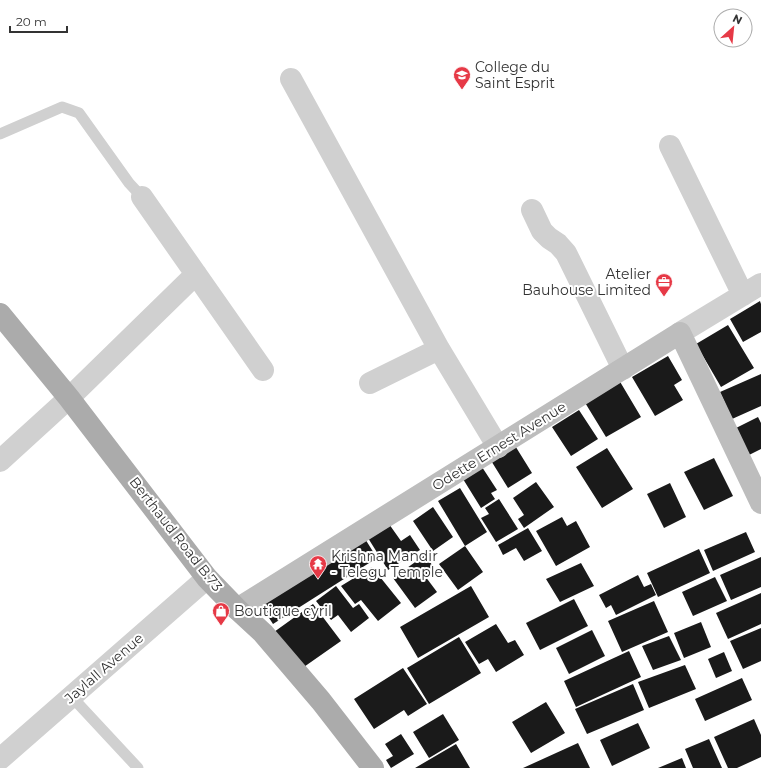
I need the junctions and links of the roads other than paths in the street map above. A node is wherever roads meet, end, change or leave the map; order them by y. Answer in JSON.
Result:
{"nodes":[{"id":1,"x":291,"y":79,"type":"dead end"},
{"id":2,"x":0,"y":134,"type":"edge"},
{"id":3,"x":670,"y":146,"type":"dead end"},
{"id":4,"x":142,"y":197,"type":"joint"},
{"id":5,"x":532,"y":210,"type":"dead end"},
{"id":6,"x":196,"y":274,"type":"junction"},
{"id":7,"x":752,"y":290,"type":"edge"},
{"id":8,"x":0,"y":314,"type":"edge"},
{"id":9,"x":680,"y":333,"type":"junction"},
{"id":10,"x":440,"y":349,"type":"junction"},
{"id":11,"x":623,"y":369,"type":"junction"},
{"id":12,"x":263,"y":370,"type":"dead end"},
{"id":13,"x":370,"y":382,"type":"dead end"},
{"id":14,"x":69,"y":398,"type":"junction"},
{"id":15,"x":498,"y":447,"type":"junction"},
{"id":16,"x":0,"y":461,"type":"edge"},
{"id":17,"x":761,"y":503,"type":"edge"},
{"id":18,"x":207,"y":578,"type":"junction"},
{"id":19,"x":237,"y":609,"type":"junction"},
{"id":20,"x":71,"y":696,"type":"junction"},
{"id":21,"x":0,"y":759,"type":"edge"},
{"id":22,"x":138,"y":768,"type":"edge"},
{"id":23,"x":372,"y":768,"type":"edge"}],
"edges":[{"from":1,"to":10,"type":"street"},
{"from":2,"to":4,"type":"lane"},
{"from":3,"to":7,"type":"street"},
{"from":4,"to":6,"type":"street"},
{"from":5,"to":11,"type":"street"},
{"from":6,"to":12,"type":"street"},
{"from":6,"to":14,"type":"street"},
{"from":7,"to":9,"type":"street","name":"Odette Ernest Avenue"},
{"from":8,"to":14,"type":"main road","name":"Berthaud Road B.73"},
{"from":9,"to":11,"type":"street","name":"Odette Ernest Avenue"},
{"from":9,"to":17,"type":"street"},
{"from":10,"to":13,"type":"street"},
{"from":10,"to":15,"type":"street"},
{"from":11,"to":15,"type":"street","name":"Odette Ernest Avenue"},
{"from":14,"to":16,"type":"street"},
{"from":14,"to":18,"type":"main road","name":"Berthaud Road B.73"},
{"from":15,"to":19,"type":"street","name":"Odette Ernest Avenue"},
{"from":18,"to":19,"type":"main road","name":"Berthaud Road B.73"},
{"from":18,"to":20,"type":"street","name":"Jaylall Avenue"},
{"from":19,"to":23,"type":"main road","name":"Berthaud Road B.73"},
{"from":20,"to":21,"type":"street","name":"Jaylall Avenue"},
{"from":20,"to":22,"type":"lane"}]}
